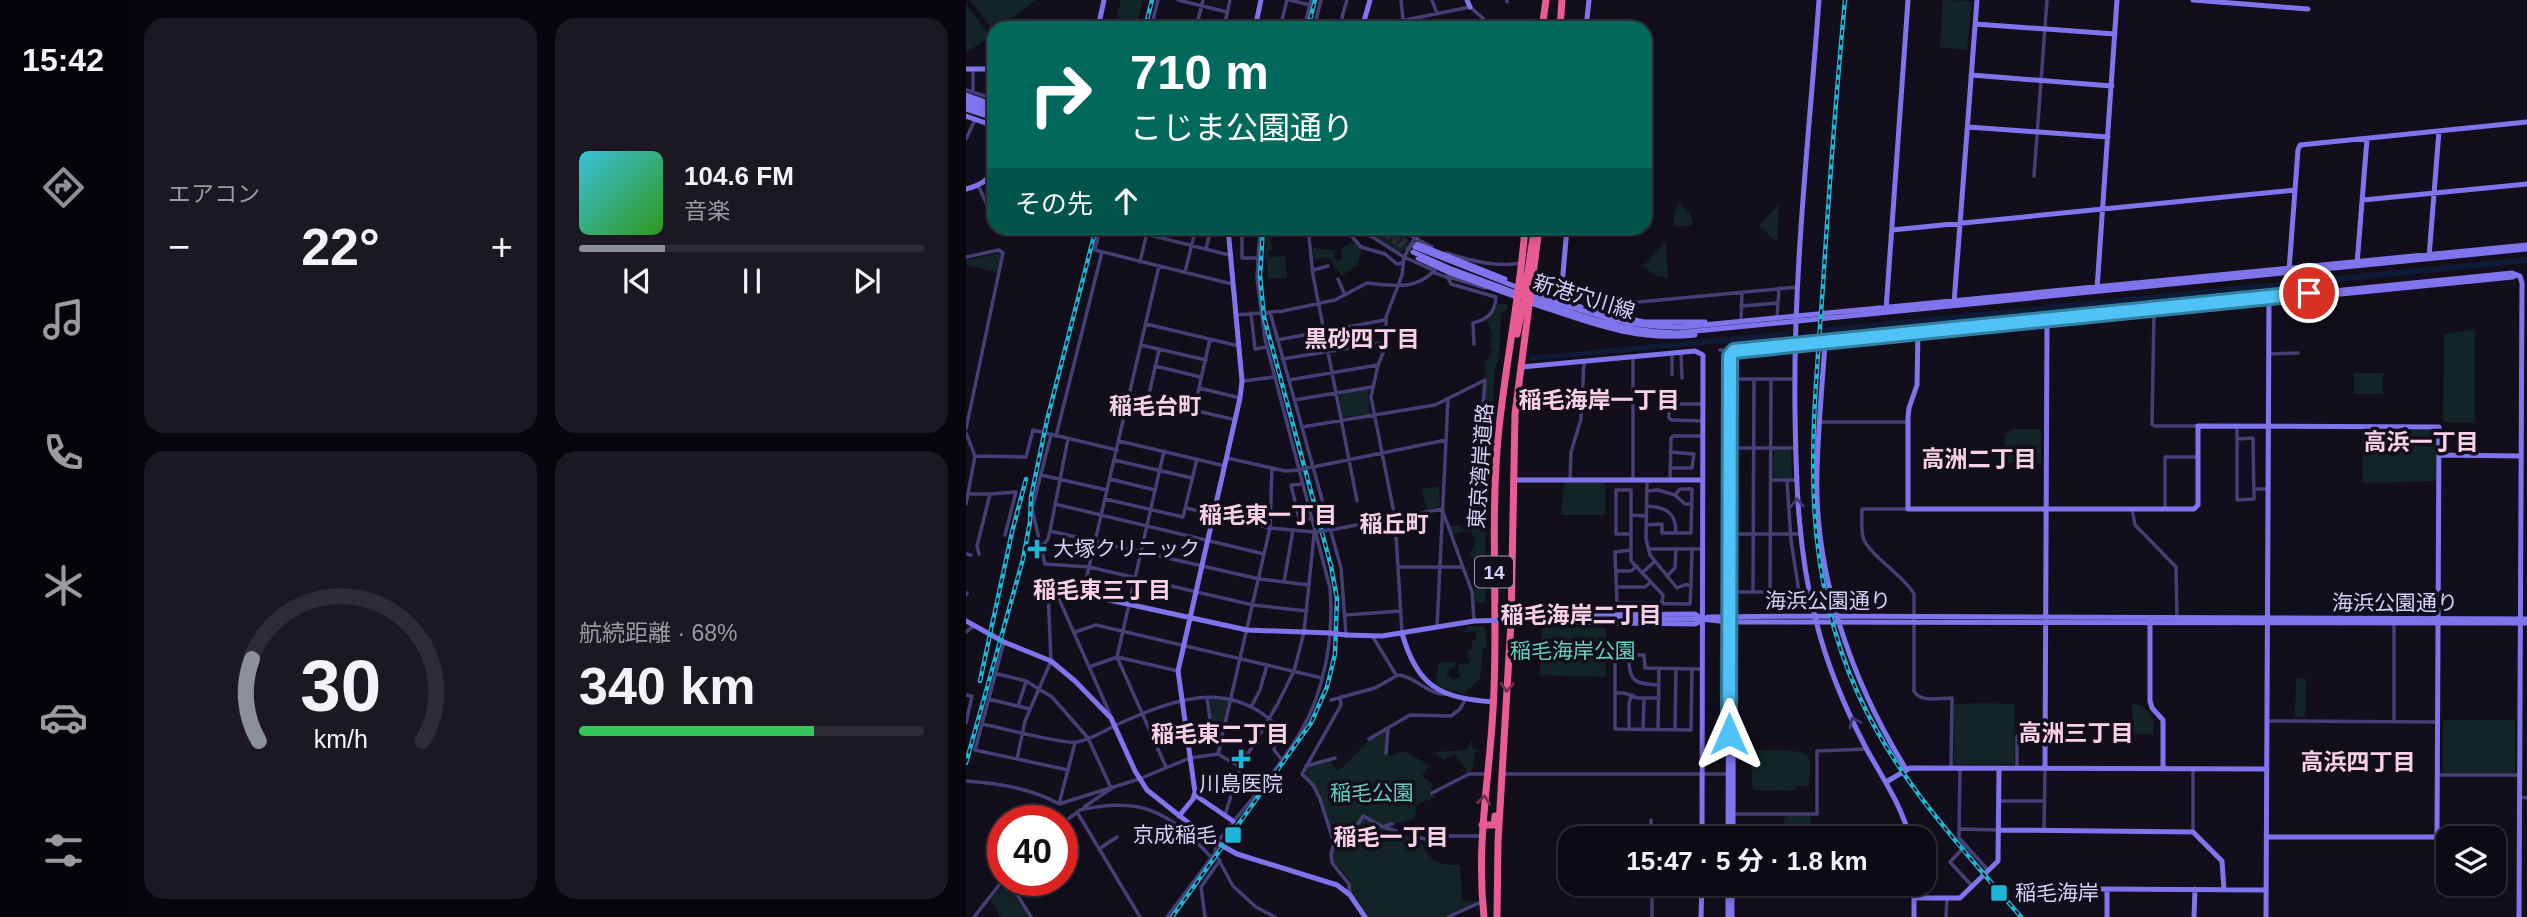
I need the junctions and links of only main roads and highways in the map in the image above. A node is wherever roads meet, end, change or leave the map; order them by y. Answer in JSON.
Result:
{"nodes":[{"id":1,"x":1546,"y":0,"type":"edge"},
{"id":2,"x":1562,"y":0,"type":"edge"},
{"id":3,"x":1543,"y":21,"type":"edge"},
{"id":4,"x":1560,"y":21,"type":"edge"},
{"id":5,"x":1525,"y":235,"type":"edge"},
{"id":6,"x":1537,"y":235,"type":"edge"},
{"id":7,"x":1526,"y":287,"type":"junction"},
{"id":8,"x":1524,"y":300,"type":"junction"},
{"id":9,"x":1514,"y":437,"type":"junction"},
{"id":10,"x":1497,"y":467,"type":"junction"},
{"id":11,"x":1513,"y":493,"type":"junction"},
{"id":12,"x":1495,"y":519,"type":"junction"},
{"id":13,"x":1500,"y":794,"type":"junction"},
{"id":14,"x":1482,"y":825,"type":"junction"},
{"id":15,"x":1496,"y":915,"type":"edge"},
{"id":16,"x":1484,"y":917,"type":"edge"}],
"edges":[{"from":1,"to":3,"type":"highway"},
{"from":2,"to":4,"type":"highway"},
{"from":5,"to":7,"type":"highway","name":"東京湾岸道路","number":"14"},
{"from":6,"to":7,"type":"highway","name":"東京湾岸道路","number":"14"},
{"from":7,"to":8,"type":"highway","name":"東京湾岸道路","number":"14"},
{"from":7,"to":8,"type":"highway"},
{"from":8,"to":9,"type":"highway","name":"東京湾岸道路","number":"14"},
{"from":8,"to":10,"type":"highway","name":"東京湾岸道路","number":"14"},
{"from":9,"to":10,"type":"highway"},
{"from":9,"to":11,"type":"highway","name":"東京湾岸道路","number":"14"},
{"from":10,"to":12,"type":"highway","name":"東京湾岸道路","number":"14"},
{"from":11,"to":12,"type":"highway"},
{"from":11,"to":13,"type":"highway","name":"東京湾岸道路","number":"14","one_way":true},
{"from":14,"to":12,"type":"highway","name":"東京湾岸道路","number":"14","one_way":true},
{"from":13,"to":14,"type":"highway"},
{"from":13,"to":15,"type":"highway","name":"東京湾岸道路","number":"14"},
{"from":14,"to":16,"type":"highway","name":"東京湾岸道路","number":"14"}]}
